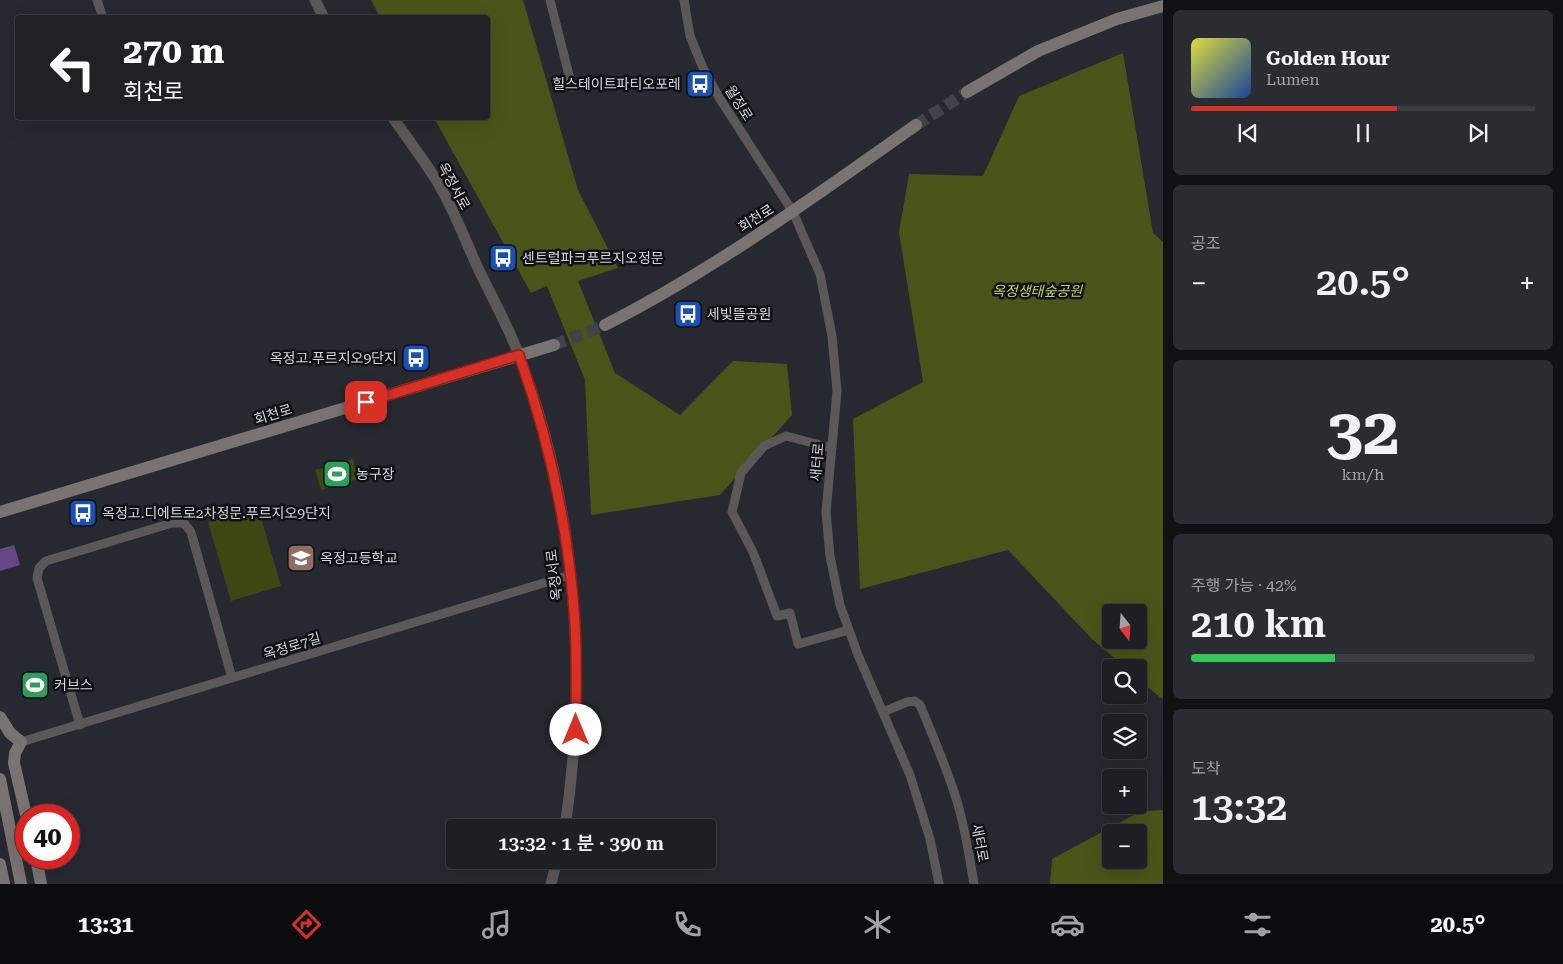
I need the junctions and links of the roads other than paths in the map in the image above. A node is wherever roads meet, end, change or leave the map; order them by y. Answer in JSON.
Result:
{"nodes":[{"id":1,"x":97,"y":0,"type":"edge"},
{"id":2,"x":315,"y":0,"type":"edge"},
{"id":3,"x":550,"y":0,"type":"edge"},
{"id":4,"x":684,"y":0,"type":"edge"},
{"id":5,"x":1163,"y":6,"type":"edge"},
{"id":6,"x":102,"y":15,"type":"edge"},
{"id":7,"x":322,"y":15,"type":"edge"},
{"id":8,"x":572,"y":87,"type":"dead end"},
{"id":9,"x":967,"y":92,"type":"tunnel mouth"},
{"id":10,"x":393,"y":120,"type":"edge"},
{"id":11,"x":916,"y":125,"type":"tunnel mouth"},
{"id":12,"x":793,"y":212,"type":"junction"},
{"id":13,"x":605,"y":325,"type":"tunnel mouth"},
{"id":14,"x":554,"y":345,"type":"tunnel mouth"},
{"id":15,"x":519,"y":355,"type":"junction"},
{"id":16,"x":832,"y":448,"type":"junction"},
{"id":17,"x":0,"y":512,"type":"edge"},
{"id":18,"x":570,"y":575,"type":"junction"},
{"id":19,"x":849,"y":630,"type":"junction"},
{"id":20,"x":232,"y":678,"type":"junction"},
{"id":21,"x":882,"y":712,"type":"junction"},
{"id":22,"x":0,"y":718,"type":"edge"},
{"id":23,"x":80,"y":725,"type":"junction"},
{"id":24,"x":21,"y":742,"type":"junction"},
{"id":25,"x":14,"y":763,"type":"junction"},
{"id":26,"x":0,"y":779,"type":"edge"},
{"id":27,"x":23,"y":804,"type":"edge"},
{"id":28,"x":566,"y":819,"type":"edge"},
{"id":29,"x":0,"y":864,"type":"edge"},
{"id":30,"x":38,"y":869,"type":"edge"},
{"id":31,"x":555,"y":869,"type":"edge"},
{"id":32,"x":4,"y":884,"type":"edge"},
{"id":33,"x":22,"y":884,"type":"edge"},
{"id":34,"x":41,"y":884,"type":"edge"},
{"id":35,"x":551,"y":884,"type":"edge"},
{"id":36,"x":939,"y":884,"type":"edge"},
{"id":37,"x":974,"y":884,"type":"edge"}],
"edges":[{"from":1,"to":6,"type":"street"},
{"from":2,"to":7,"type":"street"},
{"from":3,"to":8,"type":"street"},
{"from":4,"to":12,"type":"street","name":"월정로"},
{"from":5,"to":9,"type":"main road"},
{"from":10,"to":15,"type":"street","name":"옥정서로"},
{"from":11,"to":12,"type":"main road","name":"회천로"},
{"from":12,"to":13,"type":"main road","name":"회천로"},
{"from":12,"to":16,"type":"street","name":"새터로"},
{"from":14,"to":15,"type":"main road","name":"회천로"},
{"from":15,"to":17,"type":"main road","name":"회천로"},
{"from":15,"to":18,"type":"street","name":"옥정서로"},
{"from":16,"to":19,"type":"street","name":"새터로"},
{"from":16,"to":19,"type":"street"},
{"from":18,"to":20,"type":"street","name":"옥정로7길"},
{"from":18,"to":28,"type":"street","name":"옥정서로"},
{"from":19,"to":21,"type":"street","name":"새터로"},
{"from":20,"to":23,"type":"street","name":"옥정로7길"},
{"from":20,"to":23,"type":"street"},
{"from":21,"to":36,"type":"street","name":"새터로"},
{"from":21,"to":37,"type":"street","name":"새터로"},
{"from":22,"to":24,"type":"main road"},
{"from":22,"to":25,"type":"main road"},
{"from":23,"to":24,"type":"street","name":"옥정로7길"},
{"from":24,"to":25,"type":"main road"},
{"from":25,"to":27,"type":"main road"},
{"from":26,"to":33,"type":"main road"},
{"from":29,"to":32,"type":"main road"},
{"from":30,"to":34,"type":"main road"},
{"from":31,"to":35,"type":"street"}]}
